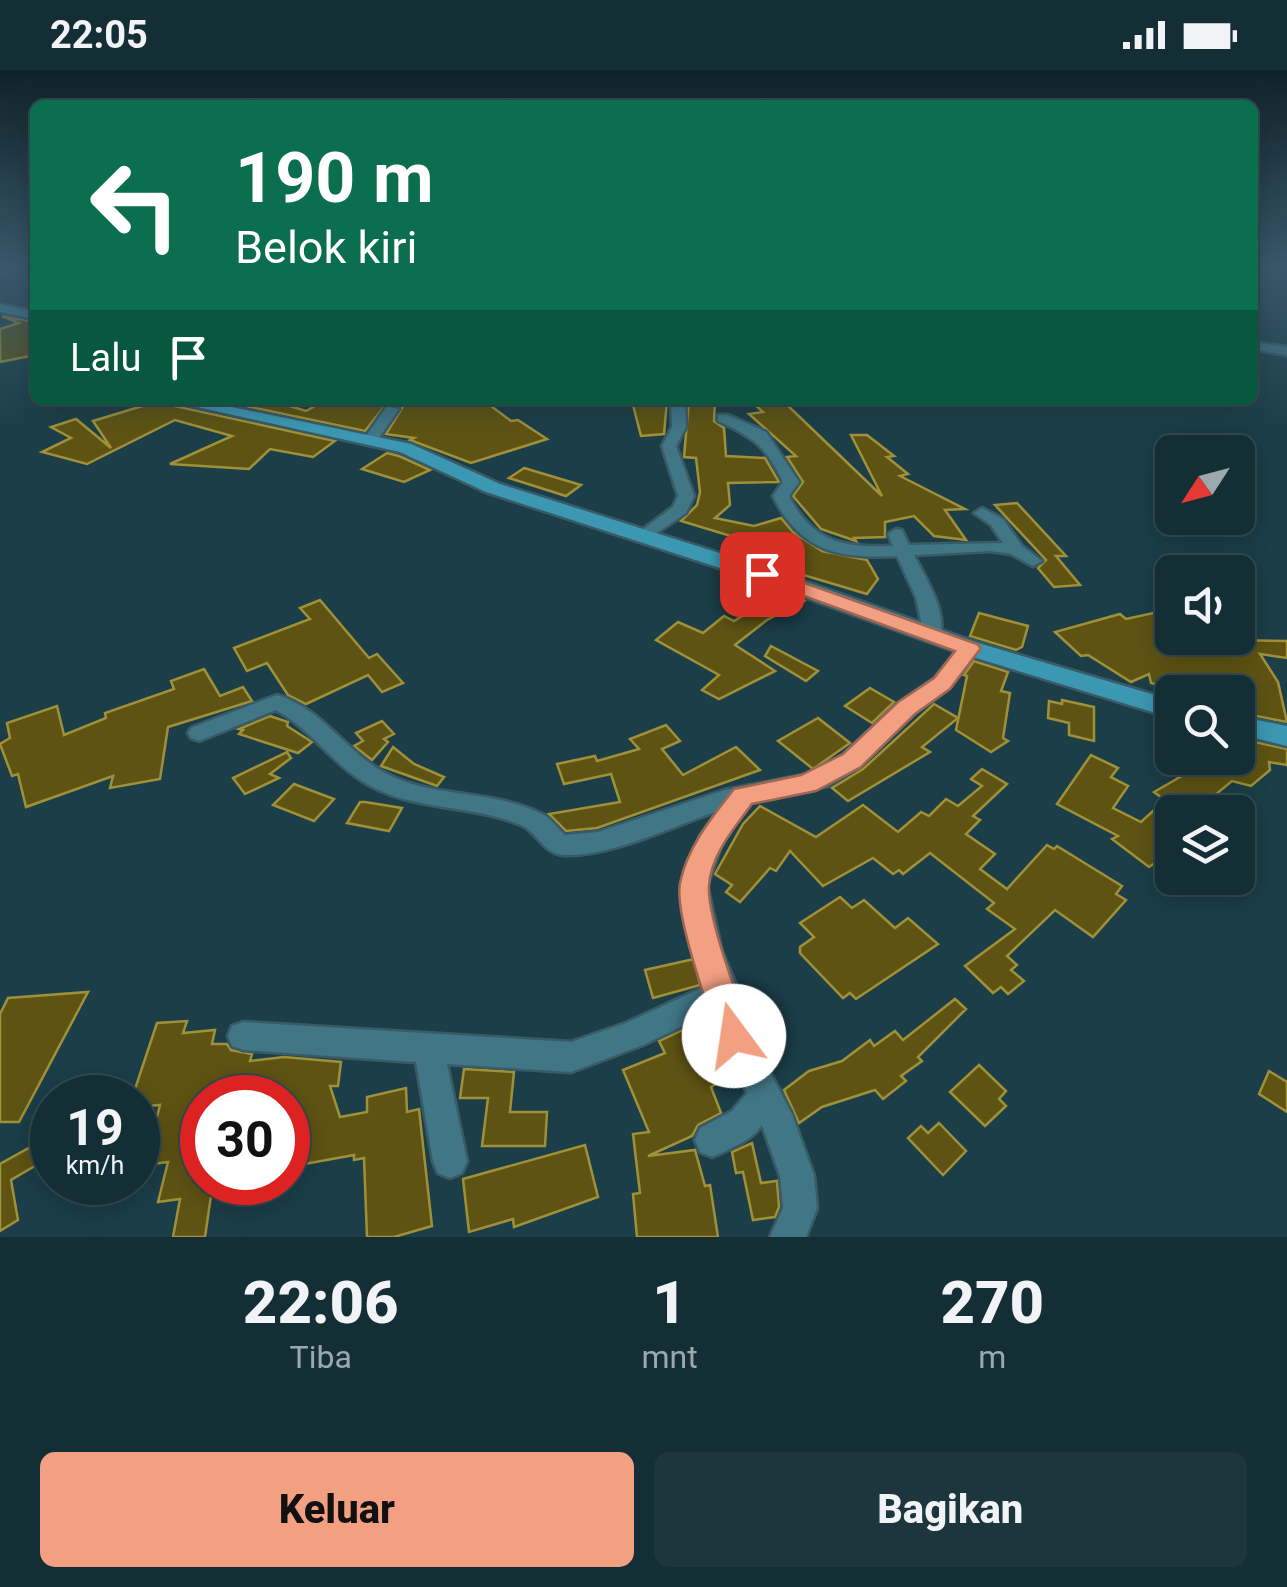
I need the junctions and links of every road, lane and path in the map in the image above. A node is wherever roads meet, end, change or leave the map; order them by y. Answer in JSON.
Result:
{"nodes":[{"id":1,"x":1258,"y":346,"type":"edge"},
{"id":2,"x":1287,"y":351,"type":"edge"},
{"id":3,"x":199,"y":405,"type":"edge"},
{"id":4,"x":678,"y":405,"type":"edge"},
{"id":5,"x":392,"y":409,"type":"dead end"},
{"id":6,"x":723,"y":418,"type":"dead end"},
{"id":7,"x":371,"y":439,"type":"junction"},
{"id":8,"x":982,"y":514,"type":"dead end"},
{"id":9,"x":645,"y":536,"type":"junction"},
{"id":10,"x":898,"y":544,"type":"junction"},
{"id":11,"x":1015,"y":548,"type":"junction"},
{"id":12,"x":1033,"y":561,"type":"dead end"},
{"id":13,"x":932,"y":636,"type":"junction"},
{"id":14,"x":970,"y":648,"type":"junction"},
{"id":15,"x":1155,"y":704,"type":"edge"},
{"id":16,"x":1255,"y":729,"type":"edge"},
{"id":17,"x":199,"y":733,"type":"dead end"},
{"id":18,"x":1287,"y":736,"type":"edge"},
{"id":19,"x":744,"y":796,"type":"junction"},
{"id":20,"x":724,"y":992,"type":"junction"},
{"id":21,"x":243,"y":1036,"type":"dead end"},
{"id":22,"x":430,"y":1048,"type":"junction"},
{"id":23,"x":764,"y":1097,"type":"junction"},
{"id":24,"x":712,"y":1140,"type":"dead end"},
{"id":25,"x":450,"y":1160,"type":"dead end"},
{"id":26,"x":788,"y":1237,"type":"edge"}],
"edges":[{"from":1,"to":2,"type":"street"},
{"from":3,"to":7,"type":"main road"},
{"from":4,"to":9,"type":"street"},
{"from":5,"to":7,"type":"street"},
{"from":6,"to":10,"type":"street"},
{"from":7,"to":9,"type":"main road"},
{"from":8,"to":11,"type":"street"},
{"from":9,"to":13,"type":"main road"},
{"from":10,"to":11,"type":"street"},
{"from":10,"to":13,"type":"street"},
{"from":11,"to":12,"type":"street"},
{"from":13,"to":14,"type":"main road"},
{"from":14,"to":15,"type":"main road"},
{"from":14,"to":19,"type":"street"},
{"from":16,"to":18,"type":"main road"},
{"from":17,"to":19,"type":"street"},
{"from":19,"to":20,"type":"street"},
{"from":20,"to":22,"type":"street"},
{"from":20,"to":23,"type":"street"},
{"from":21,"to":22,"type":"street"},
{"from":22,"to":25,"type":"street"},
{"from":23,"to":24,"type":"street"},
{"from":23,"to":26,"type":"street"}]}
